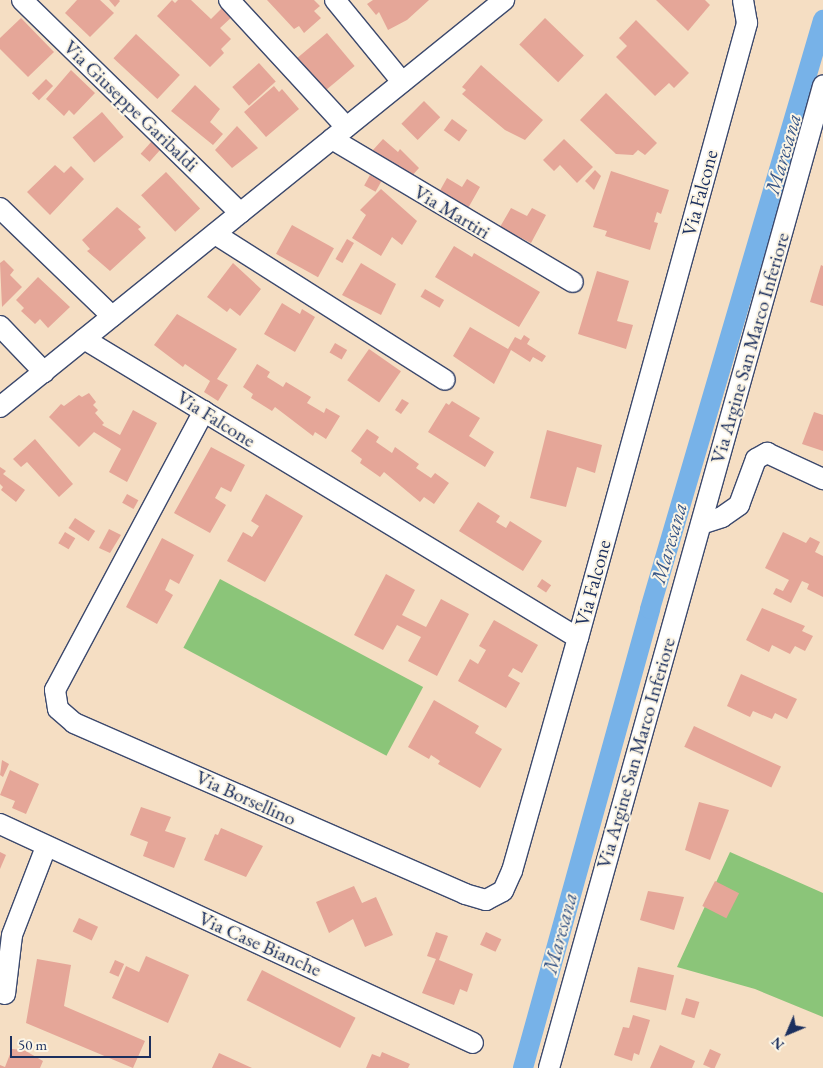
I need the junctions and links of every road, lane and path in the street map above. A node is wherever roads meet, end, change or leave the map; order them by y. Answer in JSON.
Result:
{"nodes":[{"id":1,"x":22,"y":0,"type":"edge"},
{"id":2,"x":229,"y":0,"type":"edge"},
{"id":3,"x":335,"y":0,"type":"edge"},
{"id":4,"x":504,"y":0,"type":"edge"},
{"id":5,"x":743,"y":0,"type":"edge"},
{"id":6,"x":402,"y":82,"type":"junction"},
{"id":7,"x":823,"y":86,"type":"edge"},
{"id":8,"x":339,"y":133,"type":"junction"},
{"id":9,"x":0,"y":208,"type":"edge"},
{"id":10,"x":240,"y":213,"type":"junction"},
{"id":11,"x":214,"y":234,"type":"junction"},
{"id":12,"x":572,"y":282,"type":"dead end"},
{"id":13,"x":112,"y":316,"type":"junction"},
{"id":14,"x":0,"y":326,"type":"edge"},
{"id":15,"x":84,"y":339,"type":"junction"},
{"id":16,"x":44,"y":372,"type":"junction"},
{"id":17,"x":445,"y":380,"type":"dead end"},
{"id":18,"x":0,"y":407,"type":"edge"},
{"id":19,"x":204,"y":411,"type":"junction"},
{"id":20,"x":823,"y":479,"type":"edge"},
{"id":21,"x":700,"y":524,"type":"junction"},
{"id":22,"x":578,"y":638,"type":"junction"},
{"id":23,"x":0,"y":824,"type":"edge"},
{"id":24,"x":46,"y":847,"type":"junction"},
{"id":25,"x":5,"y":994,"type":"dead end"},
{"id":26,"x":473,"y":1043,"type":"dead end"},
{"id":27,"x":549,"y":1068,"type":"edge"}],
"edges":[{"from":1,"to":10,"type":"street","name":"Via Giuseppe Garibaldi"},
{"from":2,"to":8,"type":"street","name":"Via Martiri"},
{"from":3,"to":6,"type":"street"},
{"from":4,"to":6,"type":"street"},
{"from":5,"to":22,"type":"street","name":"Via Falcone"},
{"from":6,"to":8,"type":"street"},
{"from":7,"to":21,"type":"street","name":"Via Argine San Marco Inferiore"},
{"from":8,"to":10,"type":"street"},
{"from":8,"to":12,"type":"street","name":"Via Martiri"},
{"from":9,"to":13,"type":"street"},
{"from":10,"to":11,"type":"street"},
{"from":11,"to":13,"type":"street"},
{"from":11,"to":17,"type":"street"},
{"from":13,"to":15,"type":"street"},
{"from":14,"to":16,"type":"street"},
{"from":15,"to":16,"type":"street"},
{"from":15,"to":19,"type":"street","name":"Via Falcone"},
{"from":16,"to":18,"type":"street"},
{"from":19,"to":22,"type":"street","name":"Via Falcone"},
{"from":19,"to":22,"type":"street","name":"Via Borsellino"},
{"from":20,"to":21,"type":"street","name":"Via Argine San Marco Inferiore"},
{"from":21,"to":27,"type":"street","name":"Via Argine San Marco Inferiore"},
{"from":23,"to":24,"type":"street","name":"Via Case Bianche"},
{"from":24,"to":25,"type":"street"},
{"from":24,"to":26,"type":"street","name":"Via Case Bianche"}]}
